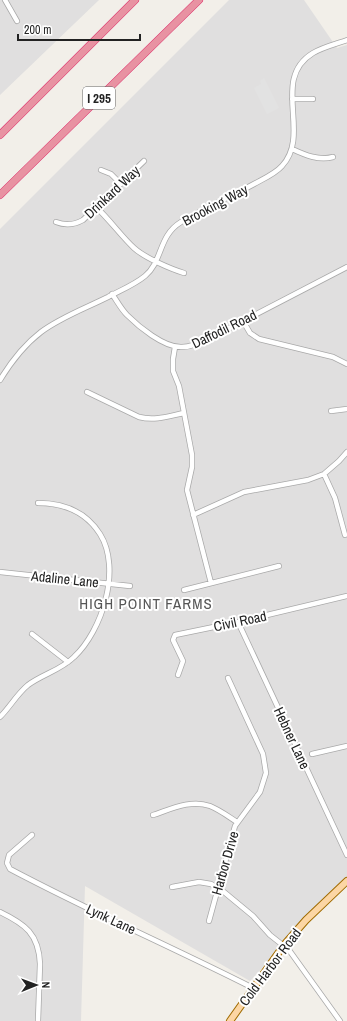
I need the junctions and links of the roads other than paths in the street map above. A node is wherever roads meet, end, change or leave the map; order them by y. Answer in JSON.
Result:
{"nodes":[{"id":1,"x":5,"y":0,"type":"edge"},
{"id":2,"x":135,"y":0,"type":"edge"},
{"id":3,"x":199,"y":0,"type":"edge"},
{"id":4,"x":17,"y":21,"type":"dead end"},
{"id":5,"x":347,"y":40,"type":"edge"},
{"id":6,"x":292,"y":99,"type":"junction"},
{"id":7,"x":313,"y":99,"type":"dead end"},
{"id":8,"x":0,"y":134,"type":"edge"},
{"id":9,"x":292,"y":149,"type":"junction"},
{"id":10,"x":333,"y":158,"type":"dead end"},
{"id":11,"x":144,"y":161,"type":"dead end"},
{"id":12,"x":101,"y":170,"type":"dead end"},
{"id":13,"x":122,"y":184,"type":"junction"},
{"id":14,"x":0,"y":196,"type":"edge"},
{"id":15,"x":96,"y":207,"type":"junction"},
{"id":16,"x":56,"y":222,"type":"dead end"},
{"id":17,"x":156,"y":261,"type":"junction"},
{"id":18,"x":347,"y":267,"type":"edge"},
{"id":19,"x":184,"y":273,"type":"dead end"},
{"id":20,"x":112,"y":294,"type":"junction"},
{"id":21,"x":243,"y":321,"type":"junction"},
{"id":22,"x":175,"y":347,"type":"junction"},
{"id":23,"x":347,"y":364,"type":"edge"},
{"id":24,"x":0,"y":380,"type":"edge"},
{"id":25,"x":87,"y":392,"type":"dead end"},
{"id":26,"x":347,"y":409,"type":"edge"},
{"id":27,"x":332,"y":411,"type":"dead end"},
{"id":28,"x":184,"y":412,"type":"junction"},
{"id":29,"x":347,"y":452,"type":"edge"},
{"id":30,"x":324,"y":474,"type":"junction"},
{"id":31,"x":38,"y":503,"type":"dead end"},
{"id":32,"x":194,"y":515,"type":"junction"},
{"id":33,"x":345,"y":535,"type":"dead end"},
{"id":34,"x":279,"y":566,"type":"dead end"},
{"id":35,"x":0,"y":572,"type":"edge"},
{"id":36,"x":108,"y":583,"type":"junction"},
{"id":37,"x":211,"y":583,"type":"junction"},
{"id":38,"x":130,"y":586,"type":"dead end"},
{"id":39,"x":184,"y":590,"type":"dead end"},
{"id":40,"x":347,"y":596,"type":"edge"},
{"id":41,"x":238,"y":622,"type":"junction"},
{"id":42,"x":32,"y":634,"type":"dead end"},
{"id":43,"x":68,"y":662,"type":"junction"},
{"id":44,"x":178,"y":675,"type":"dead end"},
{"id":45,"x":228,"y":678,"type":"dead end"},
{"id":46,"x":0,"y":717,"type":"edge"},
{"id":47,"x":347,"y":746,"type":"edge"},
{"id":48,"x":312,"y":754,"type":"dead end"},
{"id":49,"x":153,"y":816,"type":"dead end"},
{"id":50,"x":237,"y":822,"type":"junction"},
{"id":51,"x":32,"y":835,"type":"dead end"},
{"id":52,"x":347,"y":855,"type":"edge"},
{"id":53,"x":347,"y":881,"type":"edge"},
{"id":54,"x":172,"y":887,"type":"dead end"},
{"id":55,"x":218,"y":888,"type":"junction"},
{"id":56,"x":0,"y":913,"type":"edge"},
{"id":57,"x":208,"y":921,"type":"dead end"},
{"id":58,"x":284,"y":945,"type":"junction"},
{"id":59,"x":253,"y":988,"type":"junction"},
{"id":60,"x":38,"y":1021,"type":"edge"},
{"id":61,"x":230,"y":1021,"type":"edge"},
{"id":62,"x":340,"y":1021,"type":"edge"}],
"edges":[{"from":1,"to":4,"type":"street"},
{"from":2,"to":8,"type":"highway"},
{"from":3,"to":14,"type":"highway","number":"I 295"},
{"from":5,"to":6,"type":"street","name":"Brooking Way"},
{"from":6,"to":7,"type":"street"},
{"from":6,"to":9,"type":"street","name":"Brooking Way"},
{"from":9,"to":10,"type":"street"},
{"from":9,"to":17,"type":"street","name":"Brooking Way"},
{"from":11,"to":13,"type":"street","name":"Drinkard Way"},
{"from":12,"to":13,"type":"street"},
{"from":13,"to":15,"type":"street","name":"Drinkard Way"},
{"from":15,"to":16,"type":"street","name":"Drinkard Way"},
{"from":15,"to":17,"type":"street"},
{"from":17,"to":19,"type":"street"},
{"from":17,"to":20,"type":"street","name":"Brooking Way"},
{"from":18,"to":21,"type":"street","name":"Daffodil Road"},
{"from":20,"to":22,"type":"street","name":"Daffodil Road"},
{"from":20,"to":24,"type":"street","name":"Brooking Way"},
{"from":21,"to":22,"type":"street","name":"Daffodil Road"},
{"from":21,"to":23,"type":"street"},
{"from":22,"to":28,"type":"street"},
{"from":25,"to":28,"type":"street"},
{"from":26,"to":27,"type":"street"},
{"from":28,"to":32,"type":"street"},
{"from":29,"to":30,"type":"street"},
{"from":30,"to":32,"type":"street"},
{"from":30,"to":33,"type":"street"},
{"from":31,"to":36,"type":"street"},
{"from":32,"to":37,"type":"street"},
{"from":34,"to":37,"type":"street"},
{"from":35,"to":36,"type":"street","name":"Adaline Lane"},
{"from":36,"to":38,"type":"street","name":"Adaline Lane"},
{"from":36,"to":43,"type":"street"},
{"from":37,"to":39,"type":"street"},
{"from":40,"to":41,"type":"street","name":"Civil Road"},
{"from":41,"to":44,"type":"street","name":"Civil Road"},
{"from":41,"to":52,"type":"street","name":"Hebner Lane"},
{"from":42,"to":43,"type":"street"},
{"from":43,"to":46,"type":"street"},
{"from":45,"to":50,"type":"street","name":"Harbor Drive"},
{"from":47,"to":48,"type":"street"},
{"from":49,"to":50,"type":"street"},
{"from":50,"to":55,"type":"street","name":"Harbor Drive"},
{"from":51,"to":59,"type":"street","name":"Lynk Lane"},
{"from":53,"to":58,"type":"main road","name":"Cold Harbor Road"},
{"from":54,"to":55,"type":"street"},
{"from":55,"to":57,"type":"street","name":"Harbor Drive"},
{"from":55,"to":58,"type":"street"},
{"from":56,"to":60,"type":"street"},
{"from":58,"to":59,"type":"main road","name":"Cold Harbor Road"},
{"from":58,"to":62,"type":"street"},
{"from":59,"to":61,"type":"main road","name":"Cold Harbor Road"}]}
